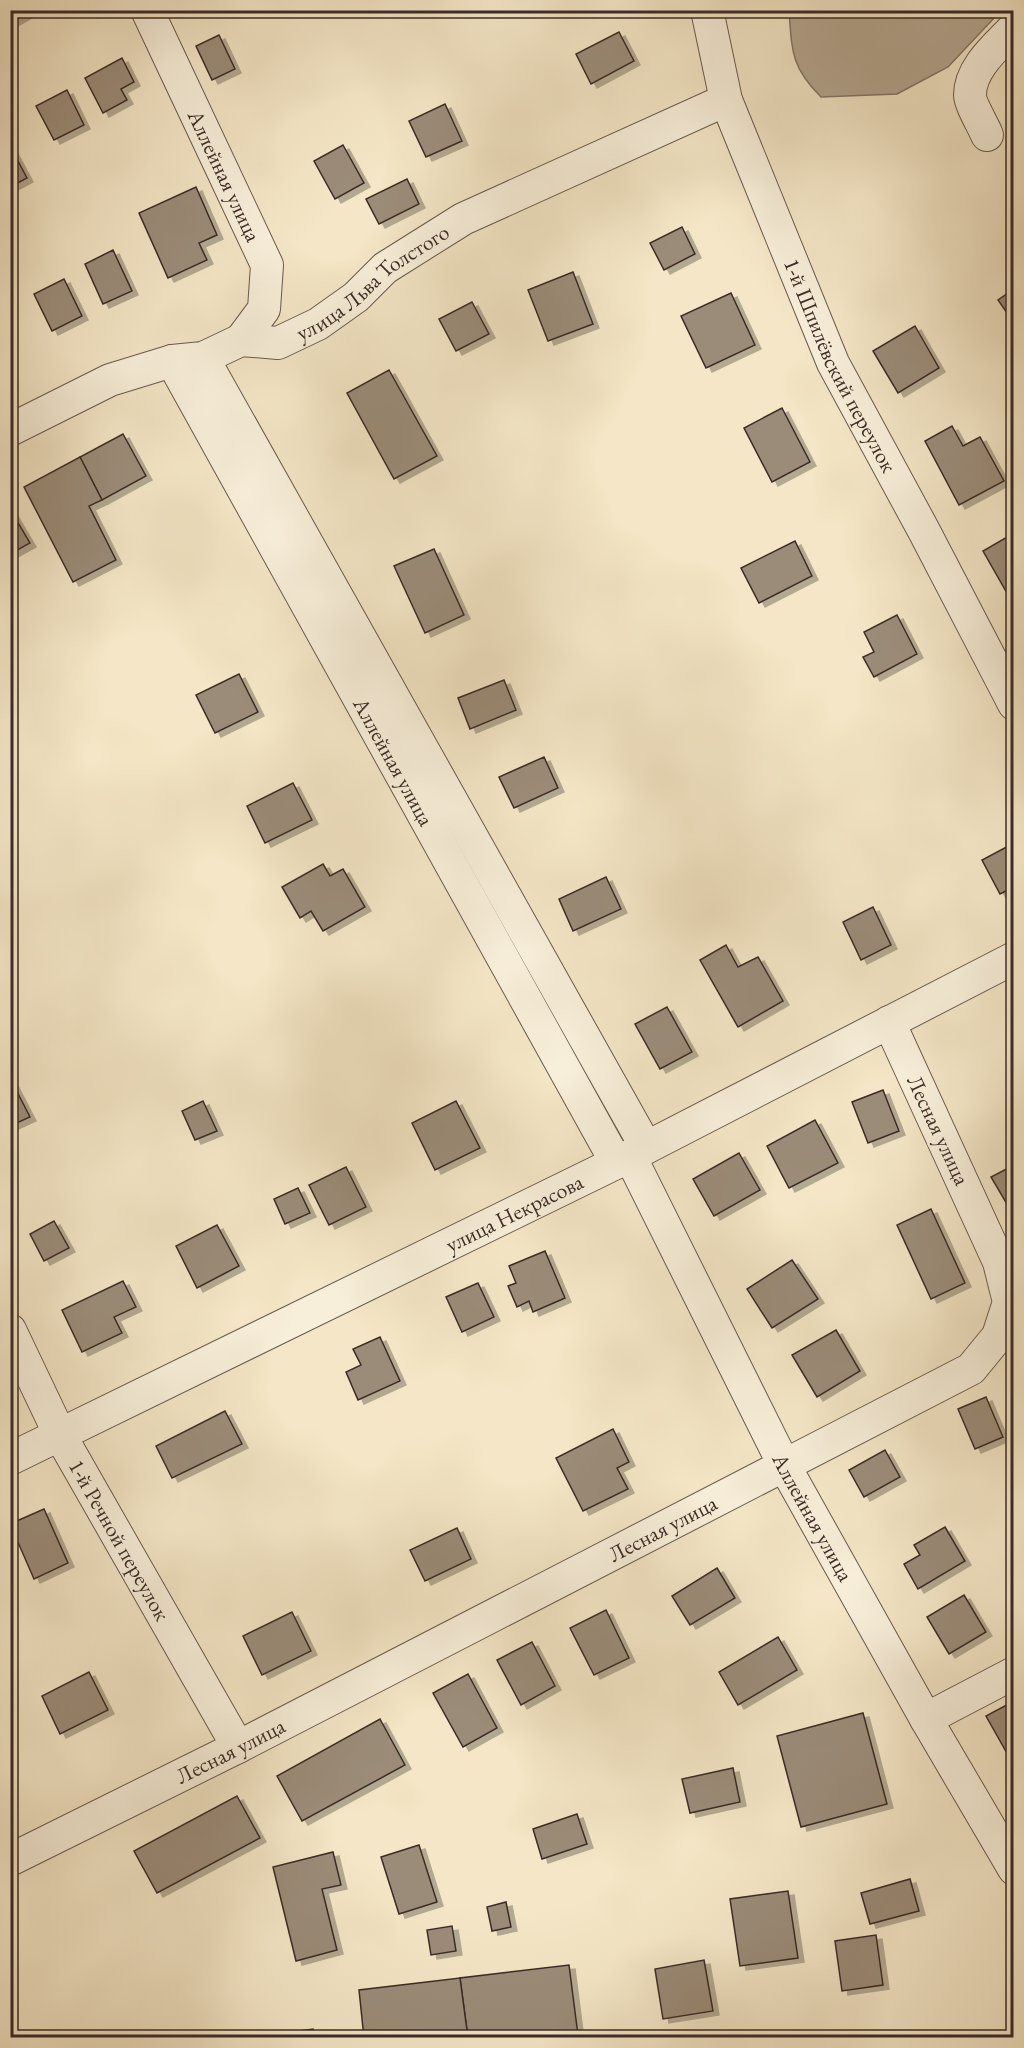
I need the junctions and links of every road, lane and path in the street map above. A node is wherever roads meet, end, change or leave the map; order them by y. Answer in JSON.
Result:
{"nodes":[{"id":1,"x":147,"y":10,"type":"edge"},
{"id":2,"x":707,"y":10,"type":"edge"},
{"id":3,"x":1014,"y":28,"type":"edge"},
{"id":4,"x":726,"y":100,"type":"junction"},
{"id":5,"x":987,"y":135,"type":"dead end"},
{"id":6,"x":242,"y":340,"type":"junction"},
{"id":7,"x":203,"y":358,"type":"junction"},
{"id":8,"x":172,"y":361,"type":"junction"},
{"id":9,"x":10,"y":430,"type":"edge"},
{"id":10,"x":1014,"y":704,"type":"edge"},
{"id":11,"x":1014,"y":958,"type":"edge"},
{"id":12,"x":889,"y":1022,"type":"junction"},
{"id":13,"x":631,"y":1155,"type":"junction"},
{"id":14,"x":10,"y":1330,"type":"edge"},
{"id":15,"x":60,"y":1436,"type":"junction"},
{"id":16,"x":10,"y":1459,"type":"edge"},
{"id":17,"x":784,"y":1465,"type":"junction"},
{"id":18,"x":1014,"y":1673,"type":"edge"},
{"id":19,"x":926,"y":1719,"type":"junction"},
{"id":20,"x":238,"y":1747,"type":"junction"},
{"id":21,"x":10,"y":1860,"type":"edge"},
{"id":22,"x":1014,"y":1869,"type":"edge"}],
"edges":[{"from":1,"to":6,"type":"street","name":"Аллейная улица"},
{"from":2,"to":4,"type":"street","name":"1-й Шпилёвский переулок"},
{"from":3,"to":5,"type":"street"},
{"from":4,"to":6,"type":"street","name":"улица Льва Толстого"},
{"from":4,"to":10,"type":"street","name":"1-й Шпилёвский переулок"},
{"from":6,"to":7,"type":"street","name":"улица Льва Толстого"},
{"from":7,"to":8,"type":"street","name":"улица Льва Толстого"},
{"from":7,"to":13,"type":"street","name":"Аллейная улица"},
{"from":8,"to":9,"type":"street","name":"улица Льва Толстого"},
{"from":8,"to":13,"type":"street","name":"Аллейная улица"},
{"from":11,"to":12,"type":"street","name":"улица Некрасова"},
{"from":12,"to":13,"type":"street","name":"улица Некрасова"},
{"from":12,"to":17,"type":"street","name":"Лесная улица"},
{"from":13,"to":15,"type":"street","name":"улица Некрасова"},
{"from":13,"to":17,"type":"street","name":"Аллейная улица"},
{"from":14,"to":15,"type":"street","name":"1-й Речной переулок"},
{"from":15,"to":16,"type":"street","name":"улица Некрасова"},
{"from":15,"to":20,"type":"street","name":"1-й Речной переулок"},
{"from":17,"to":19,"type":"street","name":"Аллейная улица"},
{"from":17,"to":20,"type":"street","name":"Лесная улица"},
{"from":18,"to":19,"type":"street"},
{"from":19,"to":22,"type":"street","name":"Аллейная улица"},
{"from":20,"to":21,"type":"street","name":"Лесная улица"}]}
